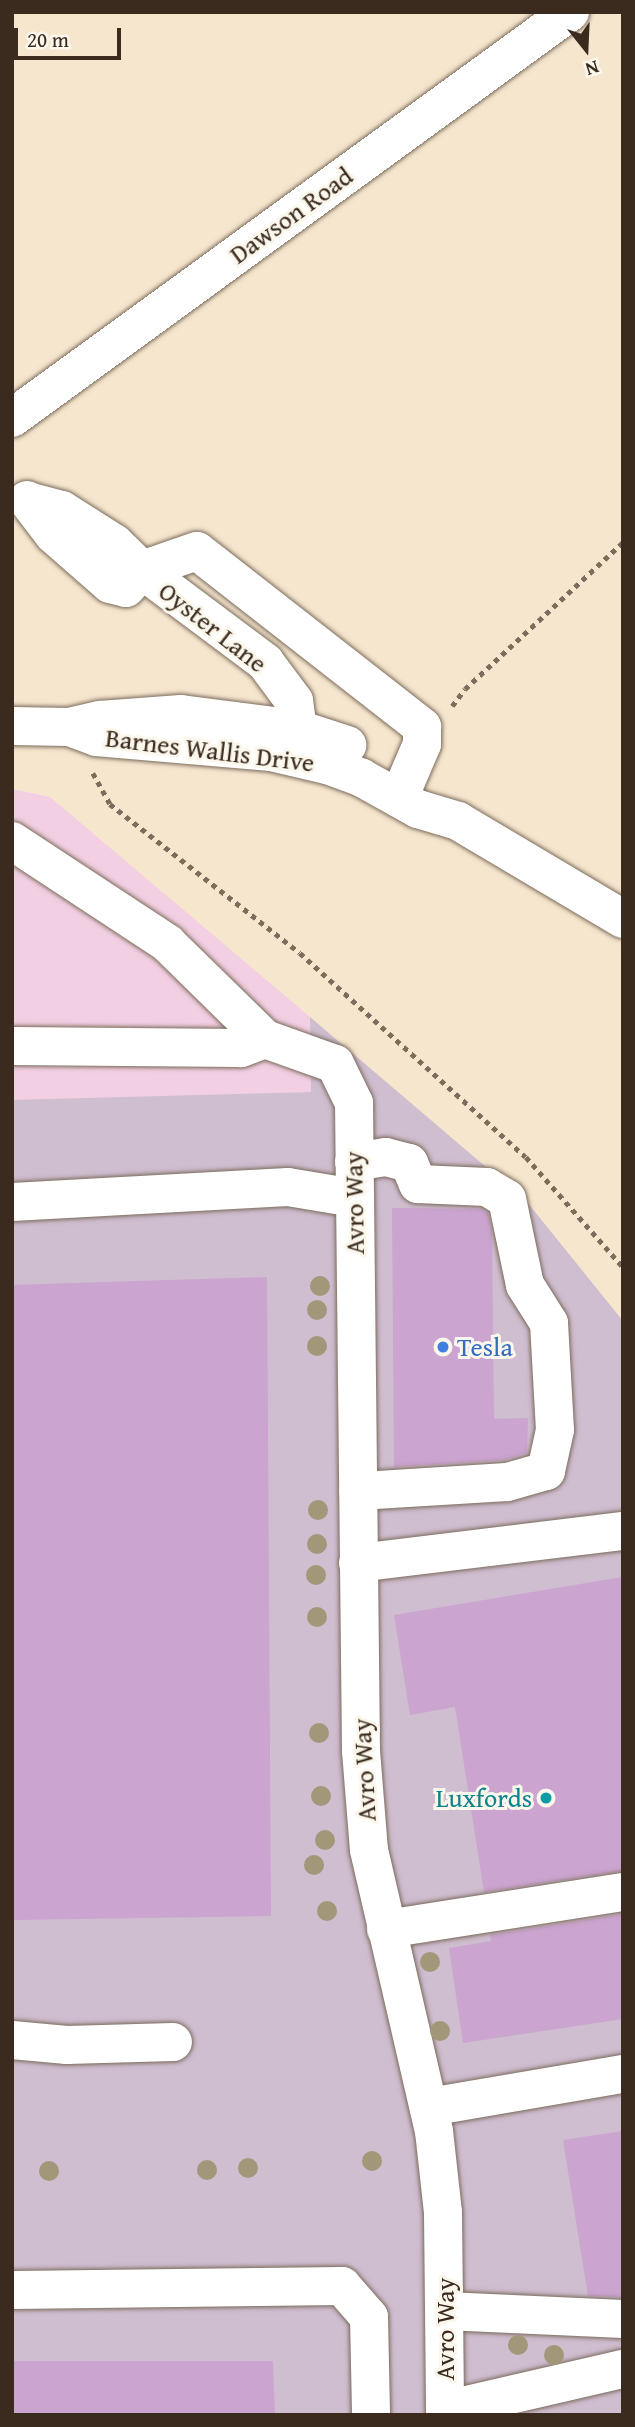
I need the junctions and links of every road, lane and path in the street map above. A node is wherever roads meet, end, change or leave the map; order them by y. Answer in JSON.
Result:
{"nodes":[{"id":1,"x":566,"y":13,"type":"edge"},
{"id":2,"x":12,"y":418,"type":"edge"},
{"id":3,"x":20,"y":496,"type":"edge"},
{"id":4,"x":623,"y":542,"type":"edge"},
{"id":5,"x":142,"y":570,"type":"junction"},
{"id":6,"x":450,"y":709,"type":"dead end"},
{"id":7,"x":12,"y":726,"type":"edge"},
{"id":8,"x":69,"y":727,"type":"junction"},
{"id":9,"x":298,"y":729,"type":"junction"},
{"id":10,"x":93,"y":761,"type":"dead end"},
{"id":11,"x":403,"y":786,"type":"junction"},
{"id":12,"x":12,"y":841,"type":"edge"},
{"id":13,"x":623,"y":919,"type":"edge"},
{"id":14,"x":265,"y":1039,"type":"junction"},
{"id":15,"x":12,"y":1046,"type":"edge"},
{"id":16,"x":354,"y":1180,"type":"junction"},
{"id":17,"x":12,"y":1202,"type":"edge"},
{"id":18,"x":623,"y":1267,"type":"edge"},
{"id":19,"x":358,"y":1491,"type":"junction"},
{"id":20,"x":623,"y":1531,"type":"edge"},
{"id":21,"x":358,"y":1563,"type":"junction"},
{"id":22,"x":623,"y":1892,"type":"edge"},
{"id":23,"x":386,"y":1929,"type":"junction"},
{"id":24,"x":12,"y":2040,"type":"edge"},
{"id":25,"x":173,"y":2042,"type":"dead end"},
{"id":26,"x":623,"y":2074,"type":"edge"},
{"id":27,"x":429,"y":2107,"type":"junction"},
{"id":28,"x":12,"y":2290,"type":"edge"},
{"id":29,"x":445,"y":2311,"type":"junction"},
{"id":30,"x":623,"y":2319,"type":"edge"},
{"id":31,"x":623,"y":2369,"type":"edge"},
{"id":32,"x":445,"y":2412,"type":"edge"},
{"id":33,"x":371,"y":2415,"type":"edge"}],
"edges":[{"from":1,"to":2,"type":"street","name":"Dawson Road"},
{"from":3,"to":5,"type":"street","name":"Oyster Lane"},
{"from":4,"to":6,"type":"path"},
{"from":5,"to":9,"type":"street","name":"Oyster Lane"},
{"from":5,"to":11,"type":"street","name":"Oyster Lane"},
{"from":7,"to":8,"type":"street","name":"Barnes Wallis Drive"},
{"from":8,"to":9,"type":"street","name":"Barnes Wallis Drive"},
{"from":8,"to":11,"type":"street","name":"Barnes Wallis Drive"},
{"from":9,"to":11,"type":"street"},
{"from":10,"to":18,"type":"path"},
{"from":11,"to":13,"type":"street"},
{"from":12,"to":14,"type":"street"},
{"from":14,"to":15,"type":"street"},
{"from":14,"to":16,"type":"street","name":"Avro Way"},
{"from":16,"to":17,"type":"street"},
{"from":16,"to":19,"type":"street","name":"Avro Way"},
{"from":16,"to":19,"type":"street"},
{"from":19,"to":21,"type":"street","name":"Avro Way"},
{"from":20,"to":21,"type":"street"},
{"from":21,"to":23,"type":"street","name":"Avro Way"},
{"from":22,"to":23,"type":"street"},
{"from":23,"to":27,"type":"street","name":"Avro Way"},
{"from":24,"to":25,"type":"street"},
{"from":26,"to":27,"type":"street"},
{"from":27,"to":29,"type":"street","name":"Avro Way"},
{"from":28,"to":33,"type":"street"},
{"from":29,"to":30,"type":"street"},
{"from":29,"to":32,"type":"street","name":"Avro Way"},
{"from":31,"to":32,"type":"street"}]}
